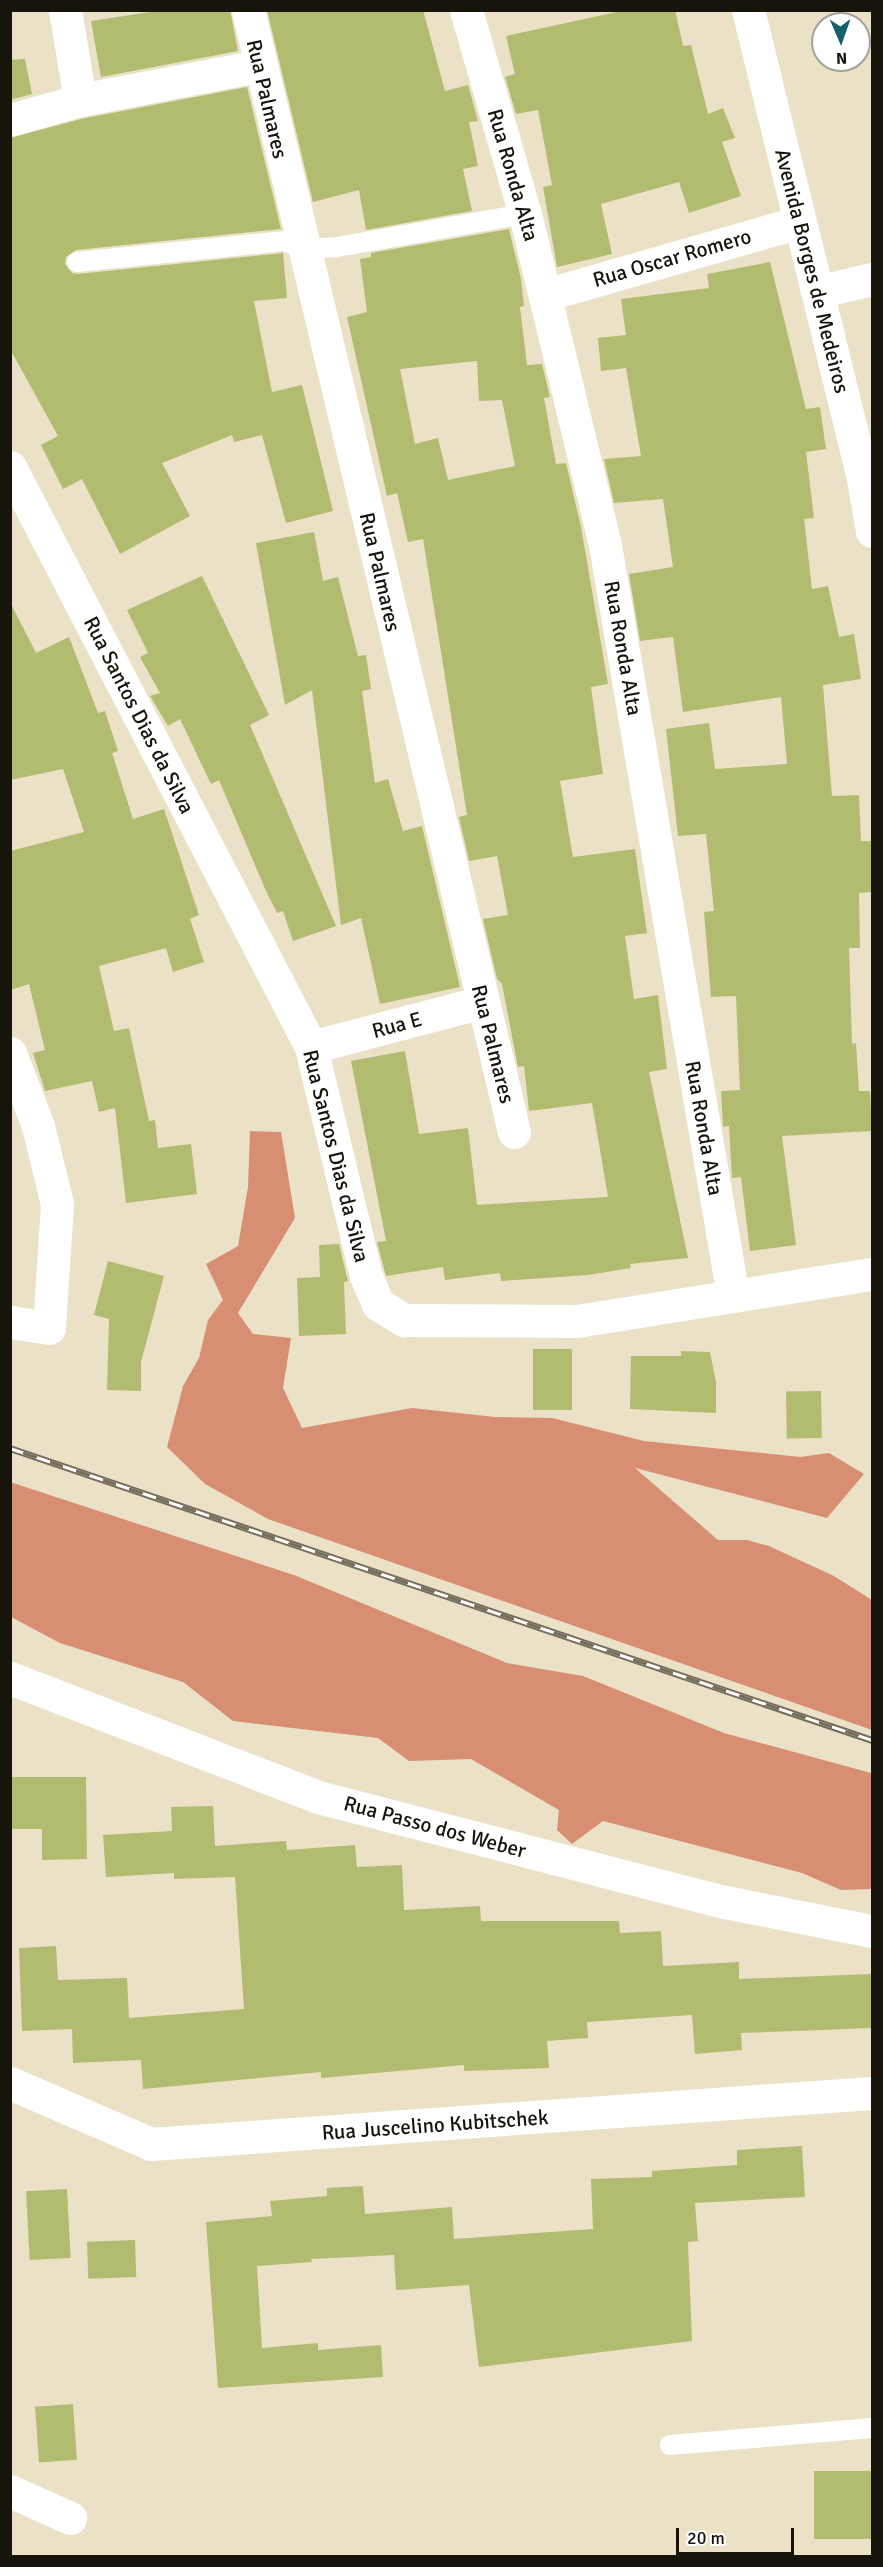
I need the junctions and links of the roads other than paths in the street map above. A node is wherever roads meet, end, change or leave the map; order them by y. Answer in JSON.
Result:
{"nodes":[{"id":1,"x":65,"y":10,"type":"edge"},
{"id":2,"x":248,"y":10,"type":"edge"},
{"id":3,"x":466,"y":10,"type":"edge"},
{"id":4,"x":748,"y":10,"type":"edge"},
{"id":5,"x":258,"y":66,"type":"junction"},
{"id":6,"x":80,"y":100,"type":"junction"},
{"id":7,"x":10,"y":120,"type":"edge"},
{"id":8,"x":525,"y":214,"type":"junction"},
{"id":9,"x":800,"y":222,"type":"junction"},
{"id":10,"x":302,"y":249,"type":"junction"},
{"id":11,"x":77,"y":262,"type":"dead end"},
{"id":12,"x":873,"y":279,"type":"edge"},
{"id":13,"x":817,"y":292,"type":"junction"},
{"id":14,"x":544,"y":295,"type":"junction"},
{"id":15,"x":10,"y":467,"type":"edge"},
{"id":16,"x":867,"y":471,"type":"edge"},
{"id":17,"x":873,"y":531,"type":"edge"},
{"id":18,"x":483,"y":1002,"type":"junction"},
{"id":19,"x":311,"y":1047,"type":"junction"},
{"id":20,"x":10,"y":1053,"type":"edge"},
{"id":21,"x":514,"y":1132,"type":"dead end"},
{"id":22,"x":873,"y":1274,"type":"edge"},
{"id":23,"x":733,"y":1296,"type":"junction"},
{"id":24,"x":10,"y":1322,"type":"edge"},
{"id":25,"x":10,"y":1677,"type":"edge"},
{"id":26,"x":873,"y":1931,"type":"edge"},
{"id":27,"x":10,"y":2083,"type":"edge"},
{"id":28,"x":873,"y":2093,"type":"edge"},
{"id":29,"x":873,"y":2428,"type":"edge"},
{"id":30,"x":670,"y":2445,"type":"dead end"},
{"id":31,"x":10,"y":2491,"type":"edge"},
{"id":32,"x":70,"y":2518,"type":"dead end"}],
"edges":[{"from":1,"to":6,"type":"street"},
{"from":2,"to":5,"type":"street","name":"Rua Palmares"},
{"from":3,"to":8,"type":"street","name":"Rua Ronda Alta"},
{"from":4,"to":9,"type":"street","name":"Avenida Borges de Medeiros"},
{"from":5,"to":6,"type":"street"},
{"from":5,"to":10,"type":"street","name":"Rua Palmares"},
{"from":6,"to":7,"type":"street"},
{"from":8,"to":10,"type":"lane"},
{"from":8,"to":14,"type":"street","name":"Rua Ronda Alta"},
{"from":9,"to":13,"type":"street","name":"Avenida Borges de Medeiros"},
{"from":9,"to":14,"type":"street","name":"Rua Oscar Romero"},
{"from":10,"to":11,"type":"lane"},
{"from":10,"to":18,"type":"street","name":"Rua Palmares"},
{"from":12,"to":13,"type":"street"},
{"from":13,"to":16,"type":"street","name":"Avenida Borges de Medeiros"},
{"from":14,"to":23,"type":"street","name":"Rua Ronda Alta"},
{"from":15,"to":19,"type":"street","name":"Rua Santos Dias da Silva"},
{"from":16,"to":17,"type":"street","name":"Avenida Borges de Medeiros"},
{"from":18,"to":19,"type":"street","name":"Rua E"},
{"from":18,"to":21,"type":"street","name":"Rua Palmares"},
{"from":19,"to":23,"type":"street","name":"Rua Santos Dias da Silva"},
{"from":20,"to":24,"type":"street"},
{"from":22,"to":23,"type":"street","name":"Rua Santos Dias da Silva"},
{"from":25,"to":26,"type":"street","name":"Rua Passo dos Weber"},
{"from":27,"to":28,"type":"street","name":"Rua Juscelino Kubitschek"},
{"from":29,"to":30,"type":"lane"},
{"from":31,"to":32,"type":"street"}]}
